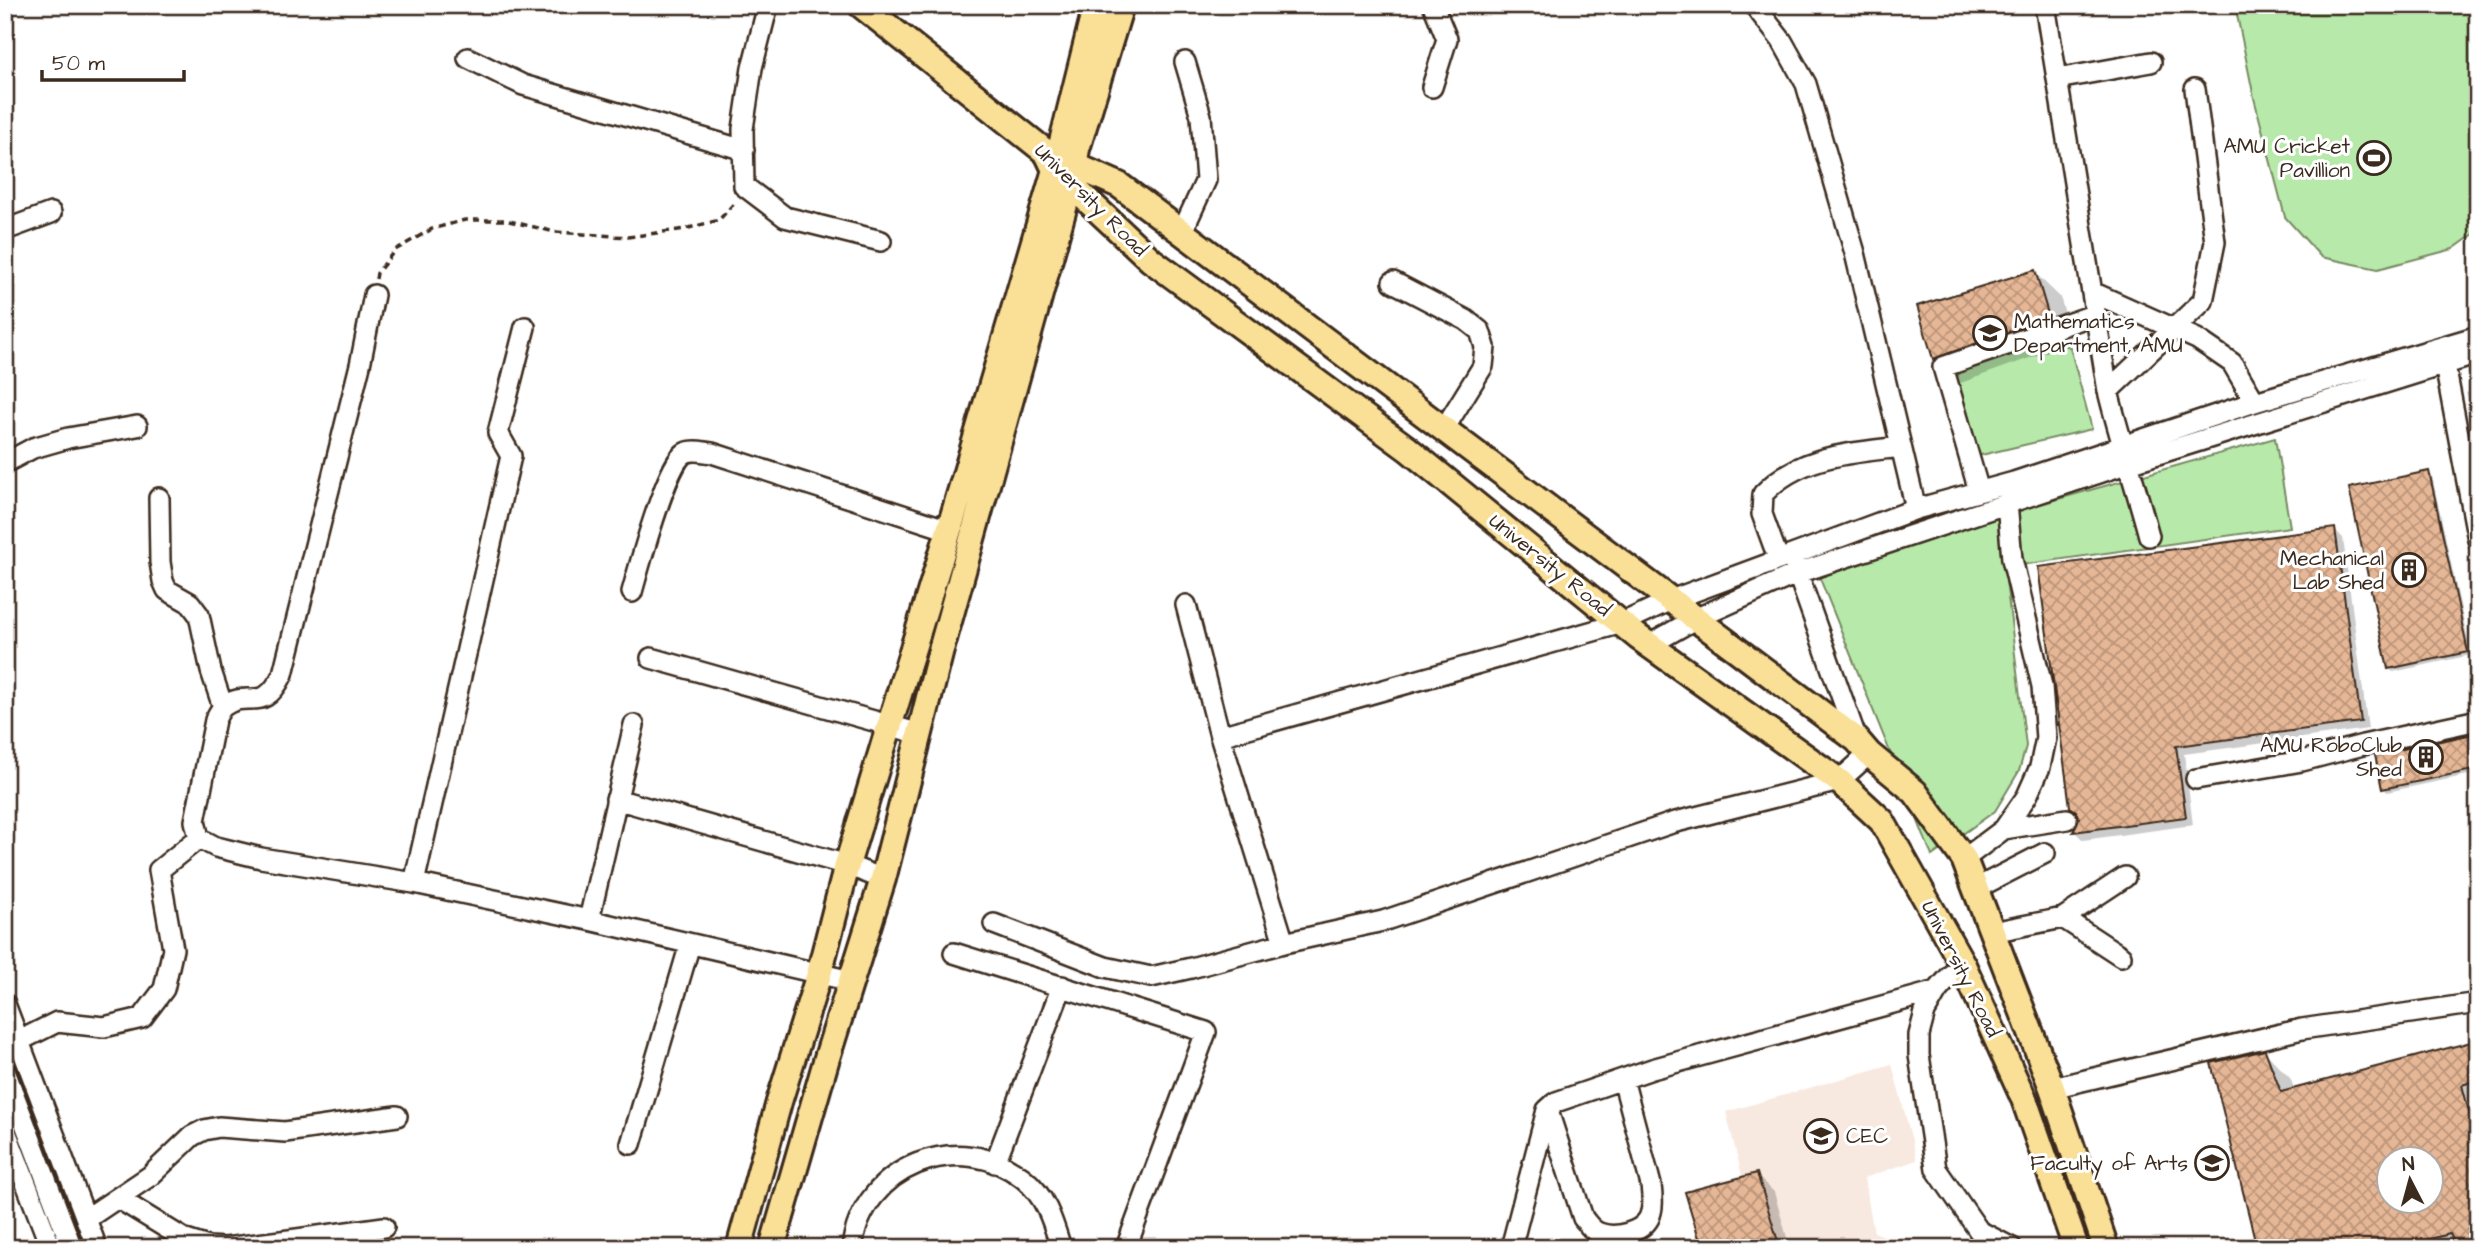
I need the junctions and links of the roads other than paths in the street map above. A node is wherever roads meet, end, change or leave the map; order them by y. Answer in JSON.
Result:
{"nodes":[{"id":1,"x":768,"y":5,"type":"edge"},
{"id":2,"x":861,"y":5,"type":"edge"},
{"id":3,"x":1096,"y":5,"type":"edge"},
{"id":4,"x":1121,"y":5,"type":"edge"},
{"id":5,"x":1433,"y":5,"type":"edge"},
{"id":6,"x":1754,"y":5,"type":"edge"},
{"id":7,"x":2045,"y":5,"type":"edge"},
{"id":8,"x":468,"y":58,"type":"dead end"},
{"id":9,"x":1185,"y":62,"type":"dead end"},
{"id":10,"x":2151,"y":62,"type":"dead end"},
{"id":11,"x":2057,"y":79,"type":"junction"},
{"id":12,"x":1432,"y":87,"type":"dead end"},
{"id":13,"x":2195,"y":89,"type":"dead end"},
{"id":14,"x":744,"y":150,"type":"junction"},
{"id":15,"x":1061,"y":165,"type":"junction"},
{"id":16,"x":51,"y":213,"type":"dead end"},
{"id":17,"x":5,"y":230,"type":"edge"},
{"id":18,"x":1182,"y":232,"type":"junction"},
{"id":19,"x":881,"y":241,"type":"dead end"},
{"id":20,"x":1393,"y":282,"type":"dead end"},
{"id":21,"x":2092,"y":292,"type":"junction"},
{"id":22,"x":373,"y":295,"type":"road end"},
{"id":23,"x":2096,"y":314,"type":"junction"},
{"id":24,"x":525,"y":327,"type":"dead end"},
{"id":25,"x":2174,"y":329,"type":"junction"},
{"id":26,"x":2478,"y":336,"type":"edge"},
{"id":27,"x":2478,"y":354,"type":"edge"},
{"id":28,"x":2445,"y":365,"type":"junction"},
{"id":29,"x":2108,"y":391,"type":"junction"},
{"id":30,"x":2255,"y":402,"type":"junction"},
{"id":31,"x":137,"y":426,"type":"dead end"},
{"id":32,"x":1444,"y":429,"type":"junction"},
{"id":33,"x":1901,"y":447,"type":"junction"},
{"id":34,"x":2125,"y":454,"type":"junction"},
{"id":35,"x":5,"y":463,"type":"edge"},
{"id":36,"x":1979,"y":491,"type":"junction"},
{"id":37,"x":159,"y":498,"type":"dead end"},
{"id":38,"x":2007,"y":503,"type":"junction"},
{"id":39,"x":1916,"y":509,"type":"junction"},
{"id":40,"x":949,"y":530,"type":"junction"},
{"id":41,"x":2149,"y":536,"type":"dead end"},
{"id":42,"x":2478,"y":540,"type":"edge"},
{"id":43,"x":1789,"y":562,"type":"junction"},
{"id":44,"x":632,"y":592,"type":"dead end"},
{"id":45,"x":1671,"y":600,"type":"junction"},
{"id":46,"x":1186,"y":605,"type":"dead end"},
{"id":47,"x":1695,"y":619,"type":"junction"},
{"id":48,"x":1622,"y":623,"type":"junction"},
{"id":49,"x":1649,"y":645,"type":"junction"},
{"id":50,"x":651,"y":658,"type":"dead end"},
{"id":51,"x":223,"y":707,"type":"junction"},
{"id":52,"x":2478,"y":720,"type":"edge"},
{"id":53,"x":634,"y":725,"type":"dead end"},
{"id":54,"x":889,"y":725,"type":"junction"},
{"id":55,"x":920,"y":734,"type":"junction"},
{"id":56,"x":1220,"y":736,"type":"junction"},
{"id":57,"x":1863,"y":747,"type":"junction"},
{"id":58,"x":2196,"y":779,"type":"dead end"},
{"id":59,"x":1839,"y":780,"type":"junction"},
{"id":60,"x":616,"y":799,"type":"junction"},
{"id":61,"x":2067,"y":819,"type":"dead end"},
{"id":62,"x":2004,"y":829,"type":"junction"},
{"id":63,"x":200,"y":838,"type":"junction"},
{"id":64,"x":2045,"y":853,"type":"dead end"},
{"id":65,"x":1964,"y":859,"type":"junction"},
{"id":66,"x":848,"y":864,"type":"junction"},
{"id":67,"x":2125,"y":877,"type":"dead end"},
{"id":68,"x":883,"y":879,"type":"junction"},
{"id":69,"x":414,"y":883,"type":"junction"},
{"id":70,"x":1975,"y":889,"type":"junction"},
{"id":71,"x":2063,"y":918,"type":"junction"},
{"id":72,"x":589,"y":920,"type":"junction"},
{"id":73,"x":995,"y":924,"type":"dead end"},
{"id":74,"x":1992,"y":932,"type":"junction"},
{"id":75,"x":1284,"y":943,"type":"junction"},
{"id":76,"x":690,"y":944,"type":"junction"},
{"id":77,"x":954,"y":953,"type":"dead end"},
{"id":78,"x":2121,"y":956,"type":"dead end"},
{"id":79,"x":1963,"y":964,"type":"junction"},
{"id":80,"x":819,"y":974,"type":"junction"},
{"id":81,"x":851,"y":981,"type":"junction"},
{"id":82,"x":1062,"y":986,"type":"junction"},
{"id":83,"x":1937,"y":991,"type":"junction"},
{"id":84,"x":2478,"y":1003,"type":"edge"},
{"id":85,"x":5,"y":1004,"type":"edge"},
{"id":86,"x":19,"y":1041,"type":"junction"},
{"id":87,"x":5,"y":1071,"type":"edge"},
{"id":88,"x":1623,"y":1079,"type":"junction"},
{"id":89,"x":2052,"y":1088,"type":"junction"},
{"id":90,"x":1548,"y":1110,"type":"junction"},
{"id":91,"x":397,"y":1116,"type":"dead end"},
{"id":92,"x":5,"y":1129,"type":"edge"},
{"id":93,"x":631,"y":1144,"type":"dead end"},
{"id":94,"x":995,"y":1163,"type":"junction"},
{"id":95,"x":119,"y":1199,"type":"junction"},
{"id":96,"x":86,"y":1219,"type":"junction"},
{"id":97,"x":384,"y":1227,"type":"dead end"},
{"id":98,"x":51,"y":1248,"type":"edge"},
{"id":99,"x":72,"y":1248,"type":"edge"},
{"id":100,"x":97,"y":1248,"type":"edge"},
{"id":101,"x":739,"y":1248,"type":"edge"},
{"id":102,"x":772,"y":1248,"type":"edge"},
{"id":103,"x":852,"y":1248,"type":"edge"},
{"id":104,"x":1061,"y":1248,"type":"edge"},
{"id":105,"x":1126,"y":1248,"type":"edge"},
{"id":106,"x":1511,"y":1248,"type":"edge"},
{"id":107,"x":2012,"y":1248,"type":"edge"},
{"id":108,"x":2076,"y":1248,"type":"edge"},
{"id":109,"x":2106,"y":1248,"type":"edge"}],
"edges":[{"from":1,"to":14,"type":"street"},
{"from":2,"to":15,"type":"main road","name":"University Road"},
{"from":3,"to":15,"type":"main road"},
{"from":4,"to":15,"type":"main road"},
{"from":5,"to":12,"type":"street"},
{"from":6,"to":33,"type":"street"},
{"from":7,"to":11,"type":"street"},
{"from":8,"to":14,"type":"street"},
{"from":9,"to":18,"type":"street"},
{"from":10,"to":11,"type":"street"},
{"from":11,"to":21,"type":"street"},
{"from":13,"to":25,"type":"street"},
{"from":14,"to":19,"type":"street"},
{"from":15,"to":18,"type":"main road"},
{"from":15,"to":40,"type":"main road"},
{"from":15,"to":48,"type":"main road","name":"University Road"},
{"from":15,"to":55,"type":"main road"},
{"from":16,"to":17,"type":"street"},
{"from":18,"to":32,"type":"main road"},
{"from":20,"to":32,"type":"street"},
{"from":21,"to":23,"type":"street"},
{"from":21,"to":25,"type":"street"},
{"from":22,"to":51,"type":"street"},
{"from":23,"to":29,"type":"street"},
{"from":23,"to":36,"type":"street"},
{"from":24,"to":69,"type":"street"},
{"from":25,"to":29,"type":"street"},
{"from":25,"to":30,"type":"street"},
{"from":26,"to":30,"type":"street"},
{"from":27,"to":28,"type":"street"},
{"from":28,"to":34,"type":"street"},
{"from":28,"to":42,"type":"street"},
{"from":29,"to":34,"type":"street"},
{"from":30,"to":34,"type":"street"},
{"from":31,"to":35,"type":"street"},
{"from":32,"to":45,"type":"main road"},
{"from":33,"to":39,"type":"street"},
{"from":33,"to":43,"type":"street"},
{"from":34,"to":36,"type":"street"},
{"from":34,"to":38,"type":"street"},
{"from":34,"to":41,"type":"street"},
{"from":36,"to":39,"type":"street"},
{"from":37,"to":51,"type":"street"},
{"from":38,"to":43,"type":"street"},
{"from":38,"to":62,"type":"street"},
{"from":39,"to":43,"type":"street"},
{"from":40,"to":44,"type":"street"},
{"from":40,"to":54,"type":"main road"},
{"from":43,"to":45,"type":"street"},
{"from":43,"to":47,"type":"street"},
{"from":43,"to":57,"type":"street"},
{"from":45,"to":47,"type":"main road"},
{"from":45,"to":48,"type":"street"},
{"from":46,"to":56,"type":"street"},
{"from":47,"to":49,"type":"street"},
{"from":47,"to":57,"type":"main road"},
{"from":48,"to":49,"type":"main road","name":"University Road"},
{"from":48,"to":56,"type":"street"},
{"from":49,"to":59,"type":"main road","name":"University Road"},
{"from":50,"to":54,"type":"street"},
{"from":51,"to":63,"type":"street"},
{"from":52,"to":58,"type":"street"},
{"from":53,"to":60,"type":"street"},
{"from":54,"to":55,"type":"street"},
{"from":54,"to":66,"type":"main road"},
{"from":55,"to":68,"type":"main road"},
{"from":56,"to":75,"type":"street"},
{"from":57,"to":59,"type":"street"},
{"from":57,"to":65,"type":"main road"},
{"from":59,"to":75,"type":"street"},
{"from":59,"to":79,"type":"main road","name":"University Road"},
{"from":60,"to":66,"type":"street"},
{"from":60,"to":72,"type":"street"},
{"from":61,"to":62,"type":"street"},
{"from":62,"to":65,"type":"street"},
{"from":63,"to":69,"type":"street"},
{"from":63,"to":86,"type":"street"},
{"from":64,"to":70,"type":"street"},
{"from":65,"to":70,"type":"main road"},
{"from":66,"to":68,"type":"street"},
{"from":66,"to":80,"type":"main road"},
{"from":67,"to":71,"type":"street"},
{"from":68,"to":81,"type":"main road"},
{"from":69,"to":72,"type":"street"},
{"from":70,"to":74,"type":"main road"},
{"from":71,"to":74,"type":"street"},
{"from":71,"to":78,"type":"street"},
{"from":72,"to":76,"type":"street"},
{"from":73,"to":75,"type":"street"},
{"from":74,"to":89,"type":"main road"},
{"from":76,"to":80,"type":"street"},
{"from":76,"to":93,"type":"street"},
{"from":77,"to":82,"type":"street"},
{"from":79,"to":83,"type":"street"},
{"from":79,"to":108,"type":"main road","name":"University Road"},
{"from":80,"to":81,"type":"street"},
{"from":80,"to":101,"type":"main road"},
{"from":81,"to":102,"type":"main road"},
{"from":82,"to":94,"type":"street"},
{"from":82,"to":105,"type":"street"},
{"from":83,"to":88,"type":"street"},
{"from":83,"to":107,"type":"street"},
{"from":84,"to":89,"type":"street"},
{"from":85,"to":86,"type":"street"},
{"from":86,"to":96,"type":"street"},
{"from":87,"to":99,"type":"street"},
{"from":88,"to":90,"type":"street"},
{"from":88,"to":90,"type":"street"},
{"from":89,"to":109,"type":"main road"},
{"from":90,"to":106,"type":"street"},
{"from":91,"to":95,"type":"street"},
{"from":92,"to":98,"type":"street"},
{"from":94,"to":103,"type":"street"},
{"from":94,"to":104,"type":"street"},
{"from":95,"to":96,"type":"street"},
{"from":95,"to":97,"type":"street"},
{"from":96,"to":100,"type":"street"}]}
